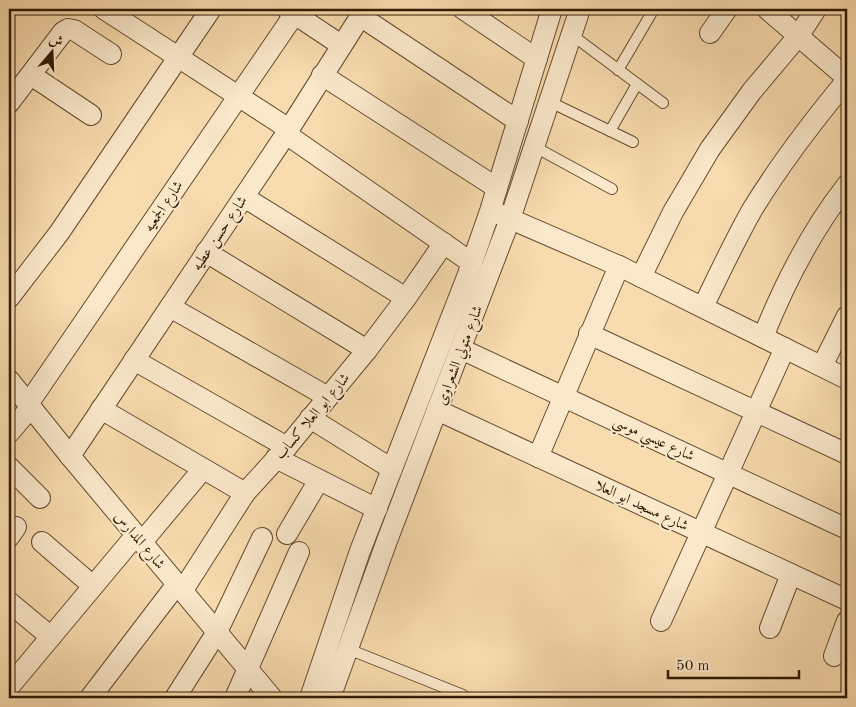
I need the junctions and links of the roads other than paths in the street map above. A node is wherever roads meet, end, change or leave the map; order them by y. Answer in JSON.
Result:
{"nodes":[{"id":1,"x":104,"y":9,"type":"edge"},
{"id":2,"x":211,"y":9,"type":"edge"},
{"id":3,"x":463,"y":9,"type":"edge"},
{"id":4,"x":552,"y":9,"type":"edge"},
{"id":5,"x":580,"y":9,"type":"edge"},
{"id":6,"x":727,"y":9,"type":"edge"},
{"id":7,"x":767,"y":9,"type":"edge"},
{"id":8,"x":816,"y":9,"type":"edge"},
{"id":9,"x":293,"y":10,"type":"edge"},
{"id":10,"x":364,"y":11,"type":"edge"},
{"id":11,"x":651,"y":14,"type":"dead end"},
{"id":12,"x":131,"y":16,"type":"edge"},
{"id":13,"x":710,"y":33,"type":"dead end"},
{"id":14,"x":572,"y":35,"type":"junction"},
{"id":15,"x":799,"y":36,"type":"junction"},
{"id":16,"x":341,"y":45,"type":"junction"},
{"id":17,"x":111,"y":54,"type":"dead end"},
{"id":18,"x":179,"y":57,"type":"junction"},
{"id":19,"x":537,"y":58,"type":"junction"},
{"id":20,"x":618,"y":70,"type":"junction"},
{"id":21,"x":31,"y":75,"type":"junction"},
{"id":22,"x":322,"y":75,"type":"junction"},
{"id":23,"x":847,"y":79,"type":"edge"},
{"id":24,"x":637,"y":84,"type":"junction"},
{"id":25,"x":239,"y":96,"type":"junction"},
{"id":26,"x":550,"y":102,"type":"junction"},
{"id":27,"x":9,"y":103,"type":"edge"},
{"id":28,"x":663,"y":103,"type":"dead end"},
{"id":29,"x":91,"y":116,"type":"dead end"},
{"id":30,"x":518,"y":121,"type":"junction"},
{"id":31,"x":610,"y":131,"type":"junction"},
{"id":32,"x":287,"y":132,"type":"junction"},
{"id":33,"x":633,"y":142,"type":"dead end"},
{"id":34,"x":535,"y":147,"type":"junction"},
{"id":35,"x":847,"y":185,"type":"edge"},
{"id":36,"x":497,"y":188,"type":"junction"},
{"id":37,"x":612,"y":189,"type":"dead end"},
{"id":38,"x":244,"y":197,"type":"junction"},
{"id":39,"x":490,"y":211,"type":"junction"},
{"id":40,"x":510,"y":219,"type":"junction"},
{"id":41,"x":444,"y":243,"type":"junction"},
{"id":42,"x":206,"y":252,"type":"junction"},
{"id":43,"x":472,"y":263,"type":"junction"},
{"id":44,"x":619,"y":266,"type":"junction"},
{"id":45,"x":642,"y":277,"type":"junction"},
{"id":46,"x":9,"y":298,"type":"edge"},
{"id":47,"x":406,"y":298,"type":"junction"},
{"id":48,"x":170,"y":307,"type":"junction"},
{"id":49,"x":703,"y":307,"type":"junction"},
{"id":50,"x":847,"y":316,"type":"edge"},
{"id":51,"x":589,"y":334,"type":"junction"},
{"id":52,"x":763,"y":337,"type":"junction"},
{"id":53,"x":461,"y":348,"type":"junction"},
{"id":54,"x":785,"y":348,"type":"junction"},
{"id":55,"x":367,"y":350,"type":"junction"},
{"id":56,"x":134,"y":360,"type":"junction"},
{"id":57,"x":822,"y":366,"type":"junction"},
{"id":58,"x":847,"y":379,"type":"edge"},
{"id":59,"x":9,"y":380,"type":"edge"},
{"id":60,"x":564,"y":395,"type":"junction"},
{"id":61,"x":328,"y":397,"type":"junction"},
{"id":62,"x":29,"y":406,"type":"junction"},
{"id":63,"x":101,"y":409,"type":"junction"},
{"id":64,"x":437,"y":410,"type":"junction"},
{"id":65,"x":756,"y":412,"type":"junction"},
{"id":66,"x":310,"y":418,"type":"junction"},
{"id":67,"x":9,"y":433,"type":"edge"},
{"id":68,"x":282,"y":453,"type":"junction"},
{"id":69,"x":847,"y":454,"type":"edge"},
{"id":70,"x":70,"y":456,"type":"junction"},
{"id":71,"x":538,"y":457,"type":"junction"},
{"id":72,"x":9,"y":467,"type":"edge"},
{"id":73,"x":203,"y":468,"type":"junction"},
{"id":74,"x":392,"y":469,"type":"junction"},
{"id":75,"x":729,"y":473,"type":"junction"},
{"id":76,"x":319,"y":480,"type":"junction"},
{"id":77,"x":245,"y":493,"type":"junction"},
{"id":78,"x":40,"y":498,"type":"dead end"},
{"id":79,"x":377,"y":509,"type":"junction"},
{"id":80,"x":847,"y":529,"type":"edge"},
{"id":81,"x":702,"y":533,"type":"junction"},
{"id":82,"x":287,"y":534,"type":"dead end"},
{"id":83,"x":262,"y":538,"type":"dead end"},
{"id":84,"x":139,"y":539,"type":"junction"},
{"id":85,"x":42,"y":542,"type":"dead end"},
{"id":86,"x":299,"y":552,"type":"dead end"},
{"id":87,"x":791,"y":574,"type":"junction"},
{"id":88,"x":94,"y":586,"type":"junction"},
{"id":89,"x":180,"y":587,"type":"junction"},
{"id":90,"x":847,"y":600,"type":"edge"},
{"id":91,"x":9,"y":602,"type":"edge"},
{"id":92,"x":661,"y":621,"type":"dead end"},
{"id":93,"x":847,"y":621,"type":"edge"},
{"id":94,"x":770,"y":628,"type":"dead end"},
{"id":95,"x":217,"y":632,"type":"junction"},
{"id":96,"x":51,"y":637,"type":"junction"},
{"id":97,"x":348,"y":649,"type":"junction"},
{"id":98,"x":834,"y":656,"type":"dead end"},
{"id":99,"x":248,"y":670,"type":"junction"},
{"id":100,"x":9,"y":687,"type":"edge"},
{"id":101,"x":463,"y":695,"type":"dead end"},
{"id":102,"x":90,"y":698,"type":"edge"},
{"id":103,"x":175,"y":698,"type":"edge"},
{"id":104,"x":235,"y":698,"type":"edge"},
{"id":105,"x":272,"y":698,"type":"edge"},
{"id":106,"x":310,"y":698,"type":"edge"},
{"id":107,"x":330,"y":698,"type":"edge"}],
"edges":[{"from":1,"to":12,"type":"street"},
{"from":2,"to":18,"type":"street"},
{"from":3,"to":19,"type":"street"},
{"from":4,"to":19,"type":"street","name":"شارع متولي الشعراوى"},
{"from":5,"to":14,"type":"street","name":"شارع متولي الشعراوى"},
{"from":6,"to":13,"type":"street"},
{"from":7,"to":15,"type":"street"},
{"from":8,"to":15,"type":"street"},
{"from":9,"to":16,"type":"street"},
{"from":9,"to":25,"type":"street","name":"شارع الجمعيه"},
{"from":10,"to":16,"type":"street","name":"شارع حسن عطيه"},
{"from":10,"to":30,"type":"street"},
{"from":11,"to":20,"type":"lane"},
{"from":12,"to":18,"type":"street"},
{"from":14,"to":20,"type":"lane"},
{"from":14,"to":26,"type":"street","name":"شارع متولي الشعراوى"},
{"from":15,"to":23,"type":"street"},
{"from":15,"to":45,"type":"street"},
{"from":16,"to":22,"type":"street","name":"شارع حسن عطيه"},
{"from":17,"to":21,"type":"street"},
{"from":18,"to":25,"type":"street"},
{"from":18,"to":46,"type":"street"},
{"from":19,"to":30,"type":"street","name":"شارع متولي الشعراوى"},
{"from":20,"to":24,"type":"lane"},
{"from":21,"to":27,"type":"street"},
{"from":21,"to":29,"type":"street"},
{"from":22,"to":32,"type":"street","name":"شارع حسن عطيه"},
{"from":22,"to":36,"type":"street"},
{"from":23,"to":49,"type":"street"},
{"from":24,"to":28,"type":"lane"},
{"from":24,"to":31,"type":"lane"},
{"from":25,"to":32,"type":"street"},
{"from":25,"to":62,"type":"street","name":"شارع الجمعيه"},
{"from":26,"to":31,"type":"lane"},
{"from":26,"to":34,"type":"street","name":"شارع متولي الشعراوى"},
{"from":30,"to":36,"type":"street","name":"شارع متولي الشعراوى"},
{"from":31,"to":33,"type":"lane"},
{"from":32,"to":38,"type":"street","name":"شارع حسن عطيه"},
{"from":32,"to":41,"type":"street"},
{"from":34,"to":37,"type":"lane"},
{"from":34,"to":40,"type":"street","name":"شارع متولي الشعراوى"},
{"from":35,"to":52,"type":"street"},
{"from":36,"to":39,"type":"street","name":"شارع متولي الشعراوى"},
{"from":38,"to":42,"type":"street","name":"شارع حسن عطيه"},
{"from":38,"to":47,"type":"street"},
{"from":39,"to":40,"type":"street"},
{"from":39,"to":43,"type":"street","name":"شارع متولي الشعراوى"},
{"from":40,"to":44,"type":"street"},
{"from":40,"to":53,"type":"street","name":"شارع متولي الشعراوى"},
{"from":41,"to":43,"type":"street"},
{"from":41,"to":47,"type":"street","name":"شارع ابو العلا كساب"},
{"from":42,"to":48,"type":"street","name":"شارع حسن عطيه"},
{"from":42,"to":55,"type":"street"},
{"from":43,"to":74,"type":"street","name":"شارع متولي الشعراوى"},
{"from":44,"to":45,"type":"street"},
{"from":44,"to":51,"type":"street"},
{"from":45,"to":49,"type":"street"},
{"from":47,"to":55,"type":"street","name":"شارع ابو العلا كساب"},
{"from":48,"to":56,"type":"street","name":"شارع حسن عطيه"},
{"from":48,"to":61,"type":"street"},
{"from":49,"to":52,"type":"street"},
{"from":50,"to":57,"type":"street"},
{"from":51,"to":60,"type":"street"},
{"from":51,"to":65,"type":"street"},
{"from":52,"to":54,"type":"street"},
{"from":53,"to":60,"type":"street","name":"شارع عيسي موسي"},
{"from":53,"to":64,"type":"street","name":"شارع متولي الشعراوى"},
{"from":54,"to":57,"type":"street"},
{"from":54,"to":65,"type":"street"},
{"from":55,"to":61,"type":"street","name":"شارع ابو العلا كساب"},
{"from":56,"to":63,"type":"street","name":"شارع حسن عطيه"},
{"from":56,"to":68,"type":"street"},
{"from":57,"to":58,"type":"street"},
{"from":59,"to":62,"type":"street","name":"شارع المدارس"},
{"from":60,"to":71,"type":"street"},
{"from":60,"to":75,"type":"street","name":"شارع عيسي موسي"},
{"from":61,"to":66,"type":"street","name":"شارع ابو العلا كساب"},
{"from":62,"to":67,"type":"street","name":"شارع الجمعيه"},
{"from":62,"to":70,"type":"street","name":"شارع المدارس"},
{"from":63,"to":70,"type":"street","name":"شارع حسن عطيه"},
{"from":63,"to":73,"type":"street"},
{"from":64,"to":71,"type":"street","name":"شارع مسجد ابو العلا"},
{"from":64,"to":97,"type":"street","name":"شارع متولي الشعراوى"},
{"from":65,"to":69,"type":"street"},
{"from":65,"to":75,"type":"street"},
{"from":66,"to":68,"type":"street","name":"شارع ابو العلا كساب"},
{"from":66,"to":74,"type":"street"},
{"from":68,"to":76,"type":"street"},
{"from":68,"to":77,"type":"street","name":"شارع ابو العلا كساب"},
{"from":70,"to":84,"type":"street","name":"شارع المدارس"},
{"from":71,"to":81,"type":"street","name":"شارع مسجد ابو العلا"},
{"from":72,"to":78,"type":"street"},
{"from":73,"to":77,"type":"street"},
{"from":73,"to":84,"type":"street"},
{"from":74,"to":79,"type":"street","name":"شارع متولي الشعراوى"},
{"from":75,"to":80,"type":"street","name":"شارع عيسي موسي"},
{"from":75,"to":81,"type":"street"},
{"from":76,"to":79,"type":"street"},
{"from":76,"to":82,"type":"street"},
{"from":77,"to":89,"type":"street","name":"شارع ابو العلا كساب"},
{"from":79,"to":106,"type":"street","name":"شارع متولي الشعراوى"},
{"from":81,"to":87,"type":"street","name":"شارع مسجد ابو العلا"},
{"from":81,"to":92,"type":"street"},
{"from":83,"to":95,"type":"street"},
{"from":84,"to":88,"type":"street"},
{"from":84,"to":89,"type":"street","name":"شارع المدارس"},
{"from":85,"to":88,"type":"street"},
{"from":86,"to":99,"type":"street"},
{"from":87,"to":90,"type":"street","name":"شارع مسجد ابو العلا"},
{"from":87,"to":94,"type":"street"},
{"from":88,"to":96,"type":"street"},
{"from":89,"to":95,"type":"street","name":"شارع المدارس"},
{"from":89,"to":102,"type":"street","name":"شارع ابو العلا كساب"},
{"from":91,"to":96,"type":"street"},
{"from":93,"to":98,"type":"street"},
{"from":95,"to":99,"type":"street","name":"شارع المدارس"},
{"from":95,"to":103,"type":"street"},
{"from":96,"to":100,"type":"street"},
{"from":97,"to":101,"type":"lane"},
{"from":97,"to":107,"type":"street","name":"شارع متولي الشعراوى"},
{"from":99,"to":104,"type":"street"},
{"from":99,"to":105,"type":"street","name":"شارع المدارس"}]}
